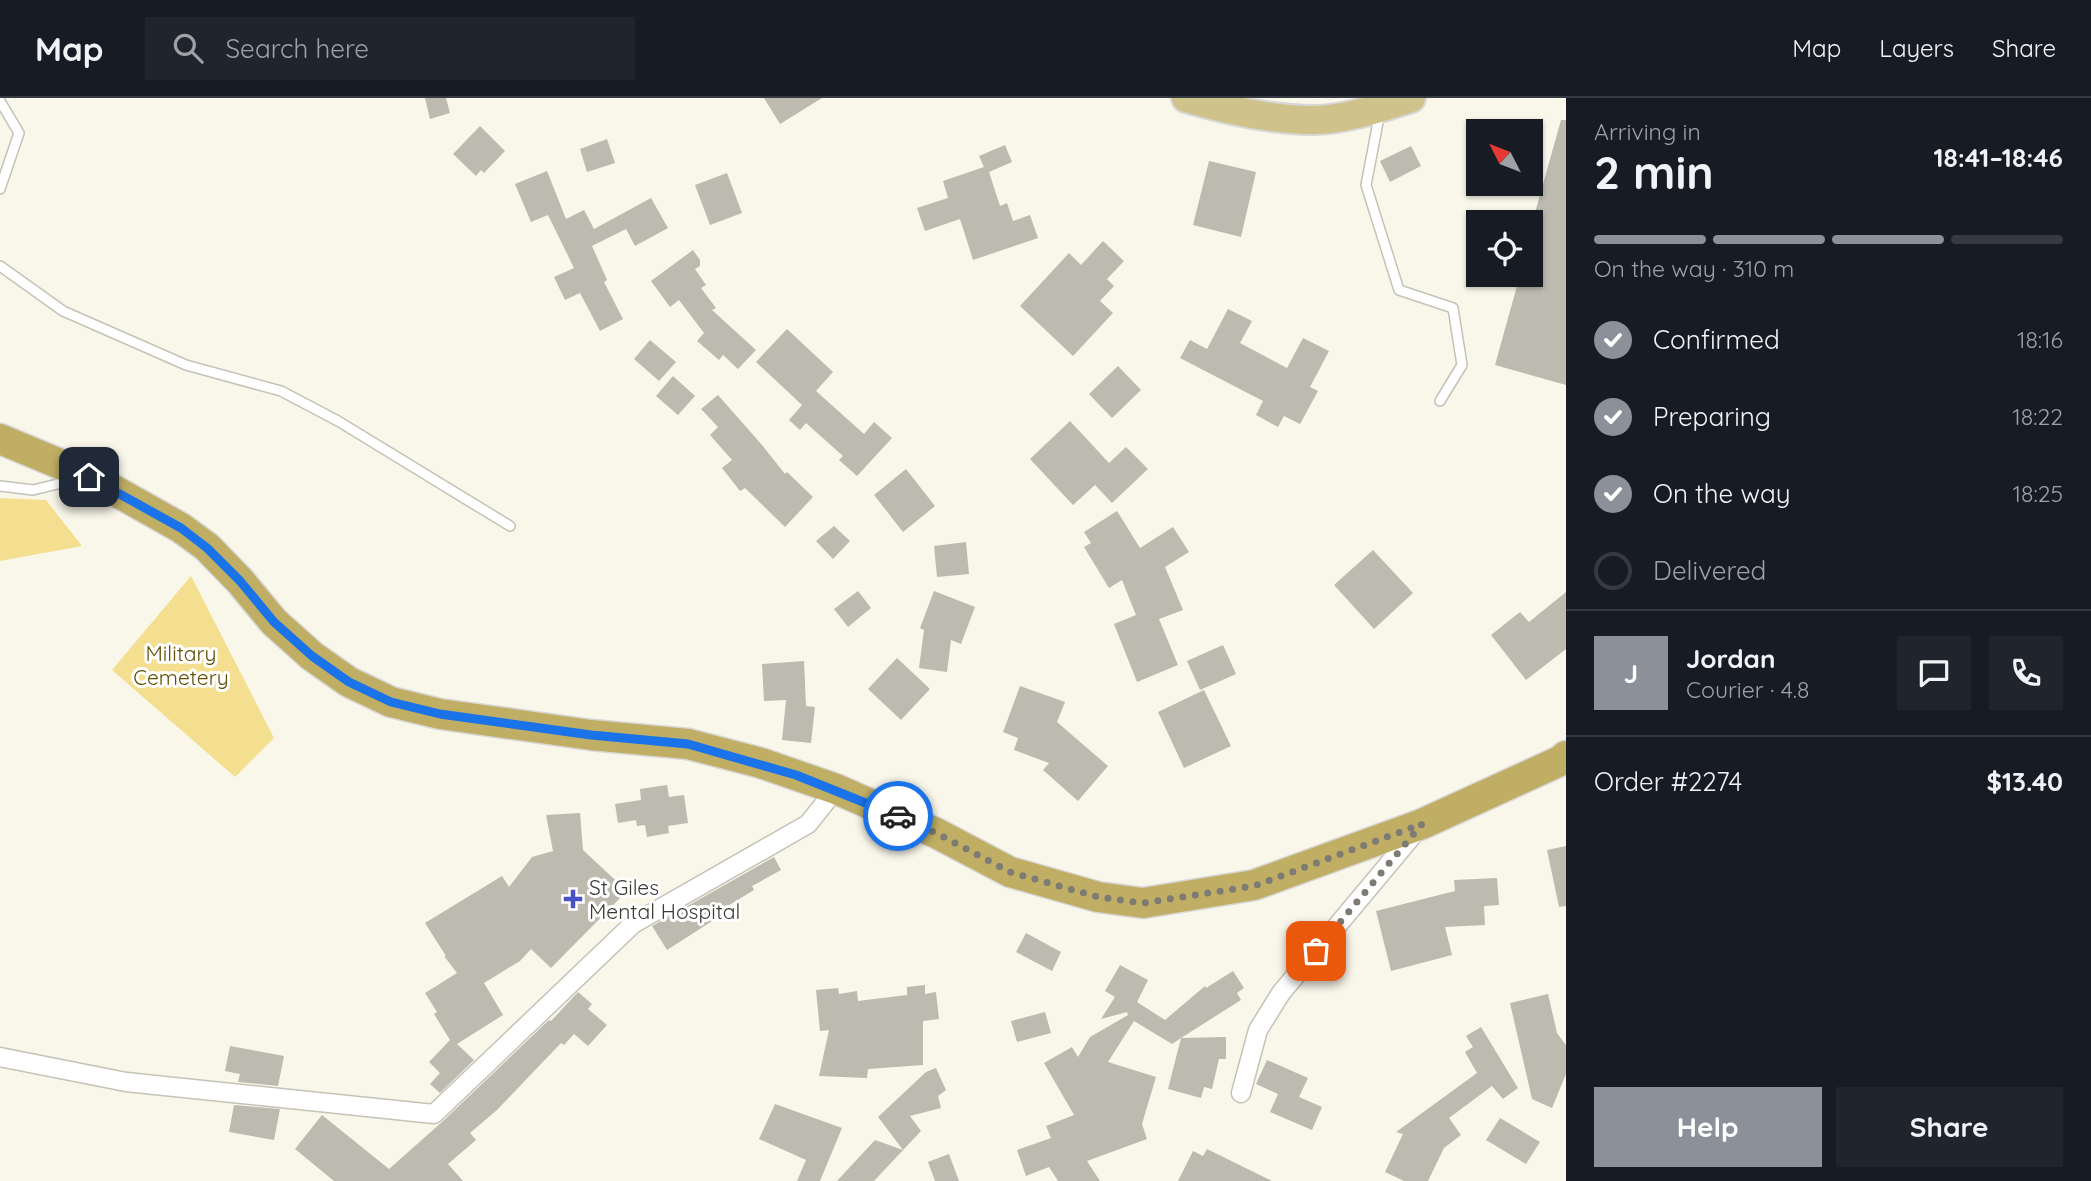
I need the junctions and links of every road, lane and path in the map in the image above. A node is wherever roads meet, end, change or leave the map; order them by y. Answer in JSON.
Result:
{"nodes":[{"id":1,"x":1186,"y":98,"type":"edge"},
{"id":2,"x":1411,"y":98,"type":"edge"},
{"id":3,"x":0,"y":101,"type":"edge"},
{"id":4,"x":1381,"y":108,"type":"junction"},
{"id":5,"x":0,"y":190,"type":"edge"},
{"id":6,"x":0,"y":266,"type":"edge"},
{"id":7,"x":1440,"y":401,"type":"dead end"},
{"id":8,"x":0,"y":439,"type":"edge"},
{"id":9,"x":89,"y":477,"type":"junction"},
{"id":10,"x":0,"y":486,"type":"edge"},
{"id":11,"x":510,"y":526,"type":"dead end"},
{"id":12,"x":1564,"y":760,"type":"edge"},
{"id":13,"x":836,"y":789,"type":"junction"},
{"id":14,"x":1422,"y":824,"type":"junction"},
{"id":15,"x":0,"y":1057,"type":"edge"},
{"id":16,"x":1241,"y":1093,"type":"dead end"}],
"edges":[{"from":1,"to":4,"type":"main road"},
{"from":2,"to":4,"type":"main road"},
{"from":3,"to":5,"type":"lane"},
{"from":4,"to":7,"type":"lane"},
{"from":6,"to":11,"type":"lane"},
{"from":8,"to":9,"type":"highway"},
{"from":9,"to":10,"type":"lane"},
{"from":9,"to":13,"type":"highway"},
{"from":12,"to":14,"type":"highway"},
{"from":13,"to":14,"type":"highway"},
{"from":13,"to":15,"type":"street"},
{"from":14,"to":16,"type":"street"}]}
